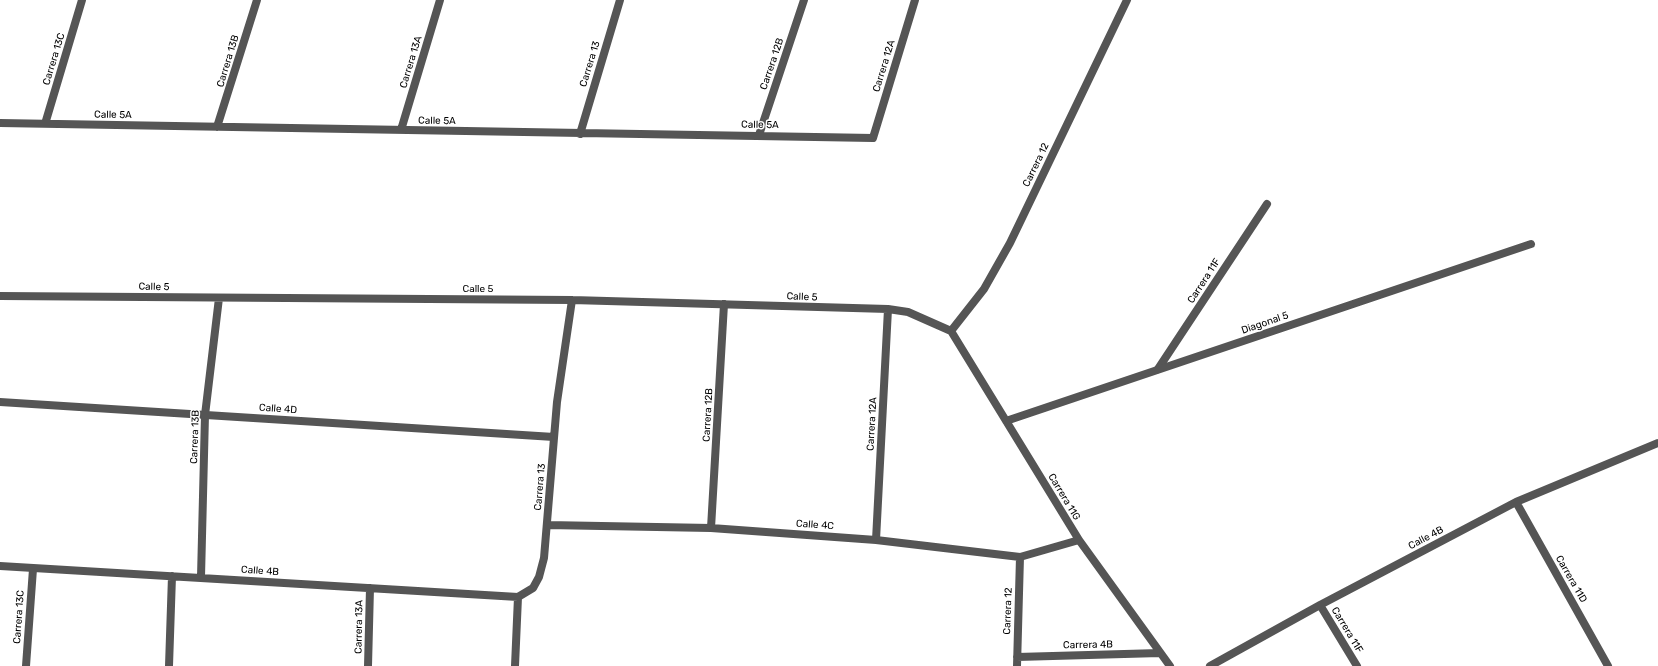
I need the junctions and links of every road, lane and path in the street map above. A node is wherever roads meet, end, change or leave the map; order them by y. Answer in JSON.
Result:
{"nodes":[{"id":1,"x":82,"y":0,"type":"edge"},
{"id":2,"x":257,"y":0,"type":"edge"},
{"id":3,"x":440,"y":0,"type":"edge"},
{"id":4,"x":620,"y":0,"type":"edge"},
{"id":5,"x":804,"y":0,"type":"edge"},
{"id":6,"x":915,"y":0,"type":"edge"},
{"id":7,"x":1127,"y":0,"type":"edge"},
{"id":8,"x":0,"y":123,"type":"edge"},
{"id":9,"x":45,"y":124,"type":"junction"},
{"id":10,"x":217,"y":127,"type":"junction"},
{"id":11,"x":401,"y":130,"type":"junction"},
{"id":12,"x":580,"y":134,"type":"junction"},
{"id":13,"x":759,"y":135,"type":"junction"},
{"id":14,"x":873,"y":138,"type":"joint"},
{"id":15,"x":1267,"y":204,"type":"dead end"},
{"id":16,"x":1531,"y":244,"type":"dead end"},
{"id":17,"x":0,"y":296,"type":"edge"},
{"id":18,"x":219,"y":298,"type":"junction"},
{"id":19,"x":572,"y":300,"type":"junction"},
{"id":20,"x":724,"y":304,"type":"junction"},
{"id":21,"x":888,"y":309,"type":"junction"},
{"id":22,"x":951,"y":331,"type":"junction"},
{"id":23,"x":1158,"y":369,"type":"junction"},
{"id":24,"x":0,"y":402,"type":"edge"},
{"id":25,"x":205,"y":415,"type":"junction"},
{"id":26,"x":1006,"y":421,"type":"junction"},
{"id":27,"x":554,"y":437,"type":"junction"},
{"id":28,"x":1658,"y":443,"type":"edge"},
{"id":29,"x":1516,"y":502,"type":"junction"},
{"id":30,"x":547,"y":525,"type":"junction"},
{"id":31,"x":711,"y":528,"type":"junction"},
{"id":32,"x":876,"y":540,"type":"junction"},
{"id":33,"x":1079,"y":540,"type":"junction"},
{"id":34,"x":1020,"y":557,"type":"junction"},
{"id":35,"x":0,"y":566,"type":"edge"},
{"id":36,"x":33,"y":569,"type":"junction"},
{"id":37,"x":172,"y":576,"type":"junction"},
{"id":38,"x":201,"y":577,"type":"junction"},
{"id":39,"x":370,"y":588,"type":"junction"},
{"id":40,"x":518,"y":597,"type":"junction"},
{"id":41,"x":1320,"y":605,"type":"junction"},
{"id":42,"x":1160,"y":653,"type":"junction"},
{"id":43,"x":1017,"y":657,"type":"junction"},
{"id":44,"x":26,"y":666,"type":"edge"},
{"id":45,"x":168,"y":666,"type":"edge"},
{"id":46,"x":368,"y":666,"type":"edge"},
{"id":47,"x":515,"y":666,"type":"edge"},
{"id":48,"x":1017,"y":666,"type":"edge"},
{"id":49,"x":1170,"y":666,"type":"edge"},
{"id":50,"x":1210,"y":666,"type":"edge"},
{"id":51,"x":1356,"y":666,"type":"edge"},
{"id":52,"x":1608,"y":666,"type":"edge"}],
"edges":[{"from":1,"to":9,"type":"street","name":"Carrera 13C"},
{"from":2,"to":10,"type":"street","name":"Carrera 13B"},
{"from":3,"to":11,"type":"street","name":"Carrera 13A"},
{"from":4,"to":12,"type":"street","name":"Carrera 13"},
{"from":5,"to":13,"type":"street","name":"Carrera 12B"},
{"from":6,"to":14,"type":"street","name":"Carrera 12A"},
{"from":7,"to":22,"type":"street","name":"Carrera 12"},
{"from":8,"to":9,"type":"street","name":"Calle 5A"},
{"from":9,"to":10,"type":"street","name":"Calle 5A"},
{"from":10,"to":11,"type":"street","name":"Calle 5A"},
{"from":11,"to":12,"type":"street","name":"Calle 5A"},
{"from":12,"to":13,"type":"street","name":"Calle 5A"},
{"from":13,"to":14,"type":"street","name":"Calle 5A"},
{"from":15,"to":23,"type":"street","name":"Carrera 11F"},
{"from":16,"to":23,"type":"street","name":"Diagonal 5"},
{"from":17,"to":18,"type":"street","name":"Calle 5"},
{"from":18,"to":19,"type":"street","name":"Calle 5"},
{"from":18,"to":25,"type":"street","name":"Carrera 13B"},
{"from":19,"to":20,"type":"street","name":"Calle 5"},
{"from":19,"to":27,"type":"street","name":"Carrera 13"},
{"from":20,"to":21,"type":"street","name":"Calle 5"},
{"from":20,"to":31,"type":"street","name":"Carrera 12B"},
{"from":21,"to":22,"type":"street","name":"Calle 5"},
{"from":21,"to":32,"type":"street","name":"Carrera 12A"},
{"from":22,"to":26,"type":"street","name":"Carrera 11G"},
{"from":23,"to":26,"type":"street","name":"Diagonal 5"},
{"from":24,"to":25,"type":"street","name":"Calle 4D"},
{"from":25,"to":27,"type":"street","name":"Calle 4D"},
{"from":25,"to":38,"type":"street","name":"Carrera 13B"},
{"from":26,"to":33,"type":"street","name":"Carrera 11G"},
{"from":27,"to":30,"type":"street","name":"Carrera 13"},
{"from":28,"to":29,"type":"street","name":"Calle 4B"},
{"from":29,"to":41,"type":"street","name":"Calle 4B"},
{"from":29,"to":52,"type":"street","name":"Carrera 11D"},
{"from":30,"to":31,"type":"street","name":"Calle 4C"},
{"from":30,"to":40,"type":"street","name":"Carrera 13"},
{"from":31,"to":32,"type":"street","name":"Calle 4C"},
{"from":32,"to":34,"type":"street","name":"Calle 4C"},
{"from":33,"to":34,"type":"street","name":"Calle 4C"},
{"from":33,"to":42,"type":"street","name":"Carrera 11G"},
{"from":34,"to":43,"type":"street","name":"Carrera 12"},
{"from":35,"to":36,"type":"street","name":"Calle 4B"},
{"from":36,"to":37,"type":"street","name":"Calle 4B"},
{"from":36,"to":44,"type":"street","name":"Carrera 13C"},
{"from":37,"to":38,"type":"street","name":"Calle 4B"},
{"from":37,"to":45,"type":"street"},
{"from":38,"to":39,"type":"street","name":"Calle 4B"},
{"from":39,"to":40,"type":"street","name":"Calle 4B"},
{"from":39,"to":46,"type":"street","name":"Carrera 13A"},
{"from":40,"to":47,"type":"street"},
{"from":41,"to":50,"type":"street","name":"Calle 4B"},
{"from":41,"to":51,"type":"street","name":"Carrera 11F"},
{"from":42,"to":43,"type":"street","name":"Carrera 4B"},
{"from":42,"to":49,"type":"street","name":"Carrera 11G"},
{"from":43,"to":48,"type":"street","name":"Carrera 12"}]}
